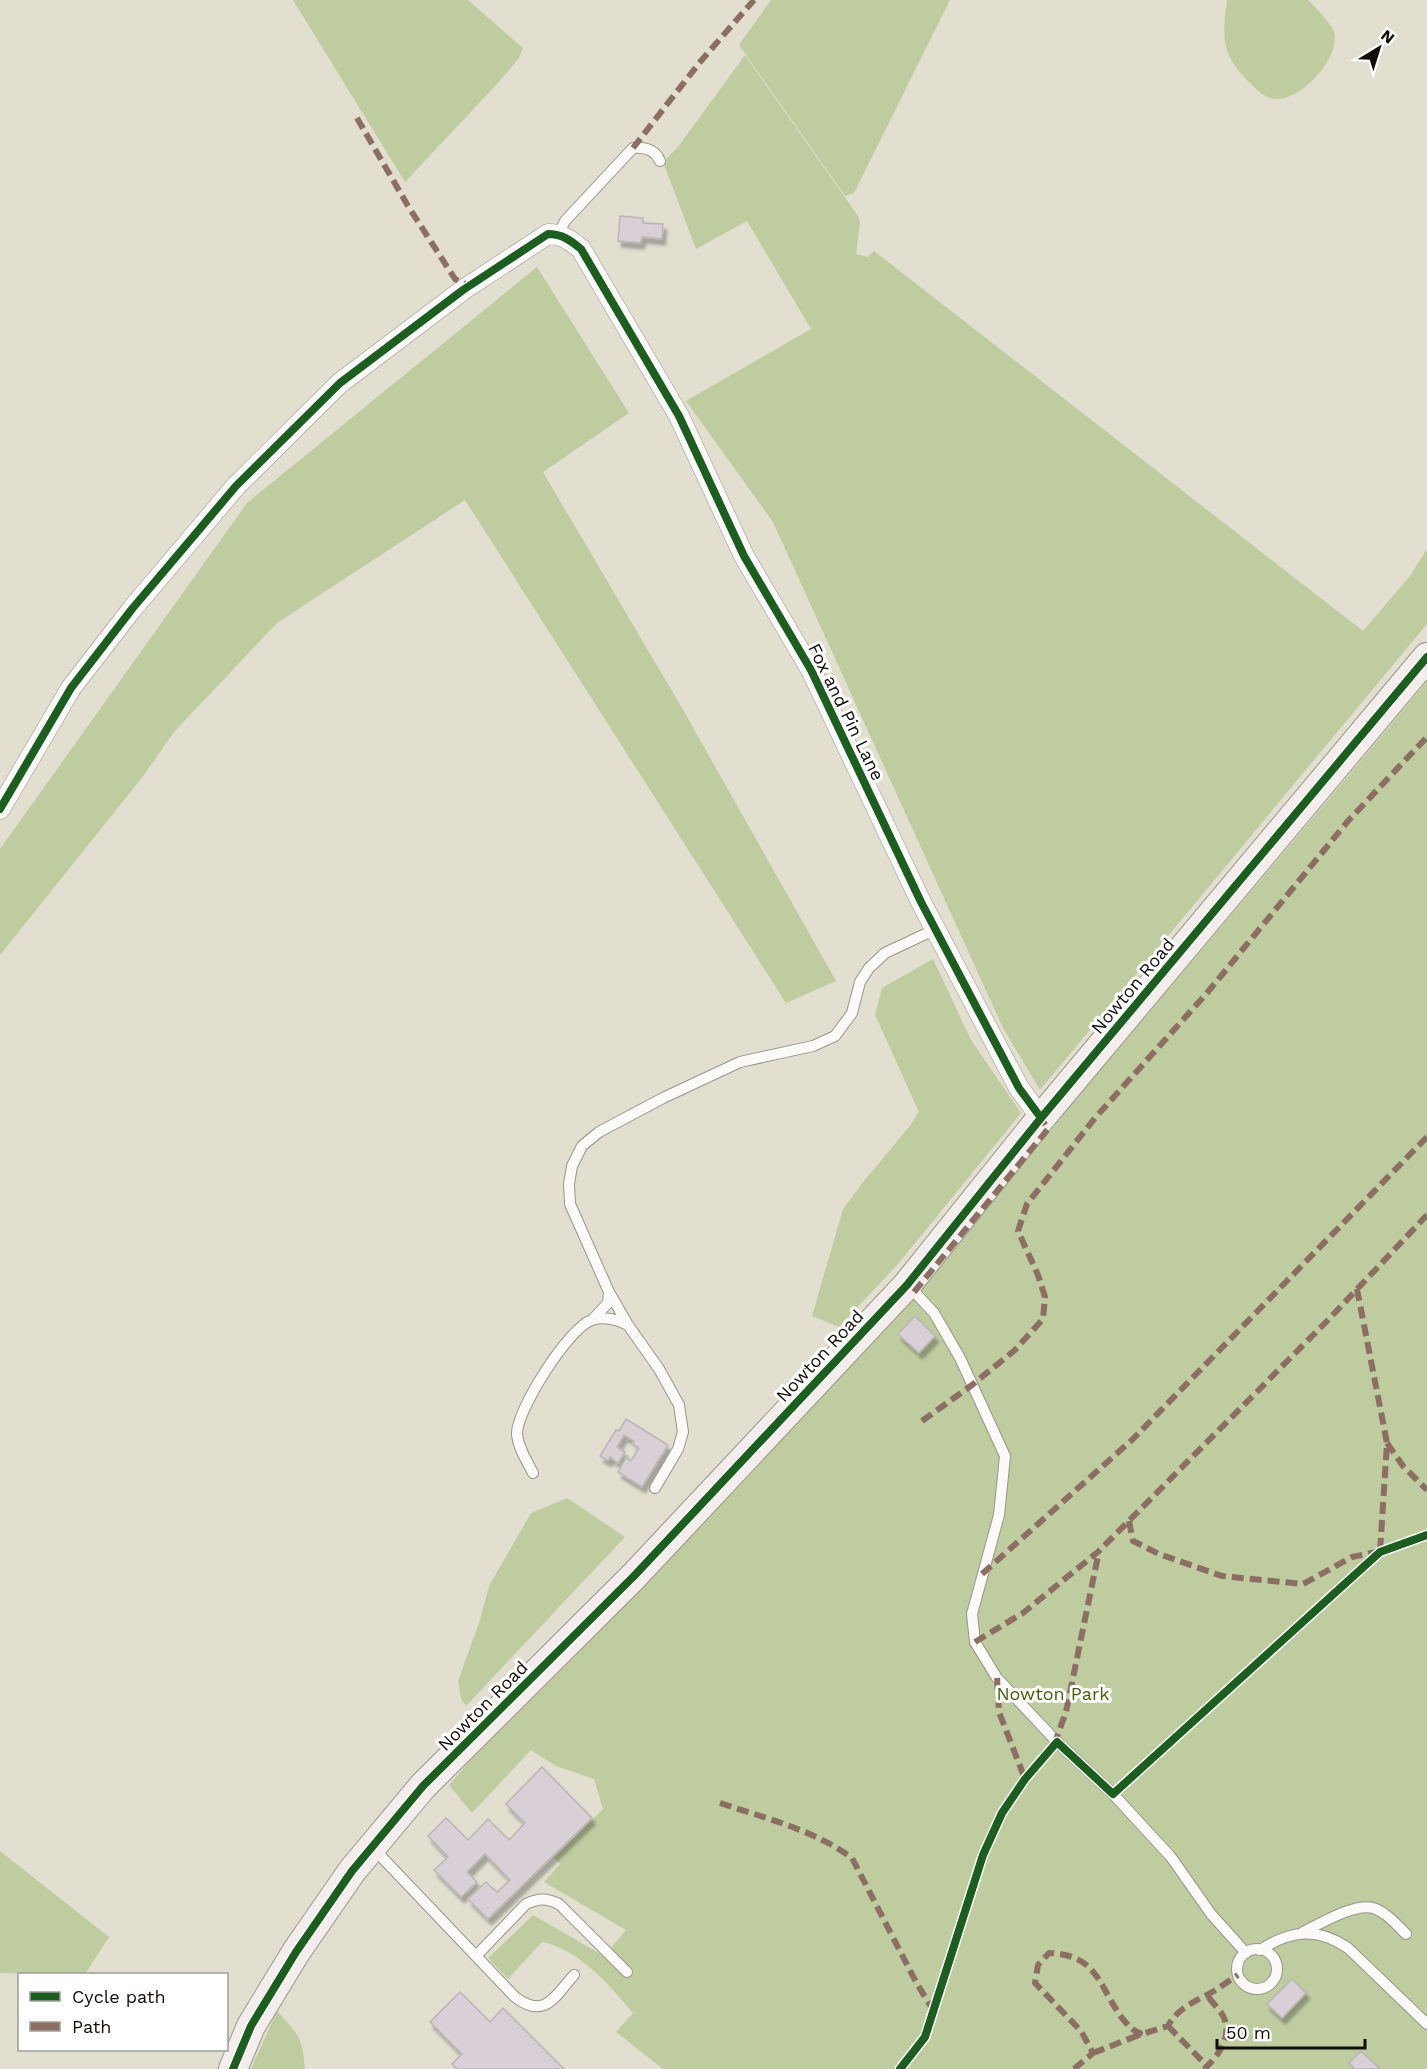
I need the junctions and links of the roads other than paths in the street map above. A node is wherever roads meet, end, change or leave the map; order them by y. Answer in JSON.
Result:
{"nodes":[{"id":1,"x":660,"y":160,"type":"dead end"},
{"id":2,"x":558,"y":234,"type":"junction"},
{"id":3,"x":1427,"y":657,"type":"edge"},
{"id":4,"x":0,"y":809,"type":"edge"},
{"id":5,"x":936,"y":929,"type":"junction"},
{"id":6,"x":1041,"y":1118,"type":"junction"},
{"id":7,"x":908,"y":1285,"type":"junction"},
{"id":8,"x":609,"y":1292,"type":"junction"},
{"id":9,"x":592,"y":1320,"type":"junction"},
{"id":10,"x":628,"y":1325,"type":"junction"},
{"id":11,"x":533,"y":1473,"type":"dead end"},
{"id":12,"x":655,"y":1488,"type":"dead end"},
{"id":13,"x":372,"y":1847,"type":"junction"},
{"id":14,"x":1302,"y":1932,"type":"junction"},
{"id":15,"x":1406,"y":1934,"type":"dead end"},
{"id":16,"x":1260,"y":1950,"type":"junction"},
{"id":17,"x":1246,"y":1953,"type":"junction"},
{"id":18,"x":476,"y":1956,"type":"junction"},
{"id":19,"x":627,"y":1972,"type":"dead end"},
{"id":20,"x":574,"y":1975,"type":"dead end"},
{"id":21,"x":1427,"y":2024,"type":"edge"},
{"id":22,"x":233,"y":2069,"type":"edge"}],
"edges":[{"from":1,"to":2,"type":"lane"},
{"from":2,"to":4,"type":"street"},
{"from":2,"to":5,"type":"street","name":"Fox and Pin Lane"},
{"from":3,"to":6,"type":"street","name":"Nowton Road"},
{"from":5,"to":6,"type":"street","name":"Fox and Pin Lane"},
{"from":5,"to":8,"type":"lane"},
{"from":6,"to":7,"type":"street","name":"Nowton Road"},
{"from":7,"to":13,"type":"street","name":"Nowton Road"},
{"from":7,"to":17,"type":"lane"},
{"from":8,"to":9,"type":"lane"},
{"from":8,"to":10,"type":"lane"},
{"from":9,"to":10,"type":"lane"},
{"from":9,"to":11,"type":"lane"},
{"from":10,"to":12,"type":"lane"},
{"from":13,"to":18,"type":"lane"},
{"from":13,"to":22,"type":"street","name":"Nowton Road"},
{"from":14,"to":15,"type":"lane"},
{"from":14,"to":16,"type":"lane"},
{"from":14,"to":21,"type":"lane"},
{"from":16,"to":17,"type":"lane"},
{"from":16,"to":17,"type":"lane"},
{"from":18,"to":19,"type":"lane"},
{"from":18,"to":20,"type":"lane"}]}
